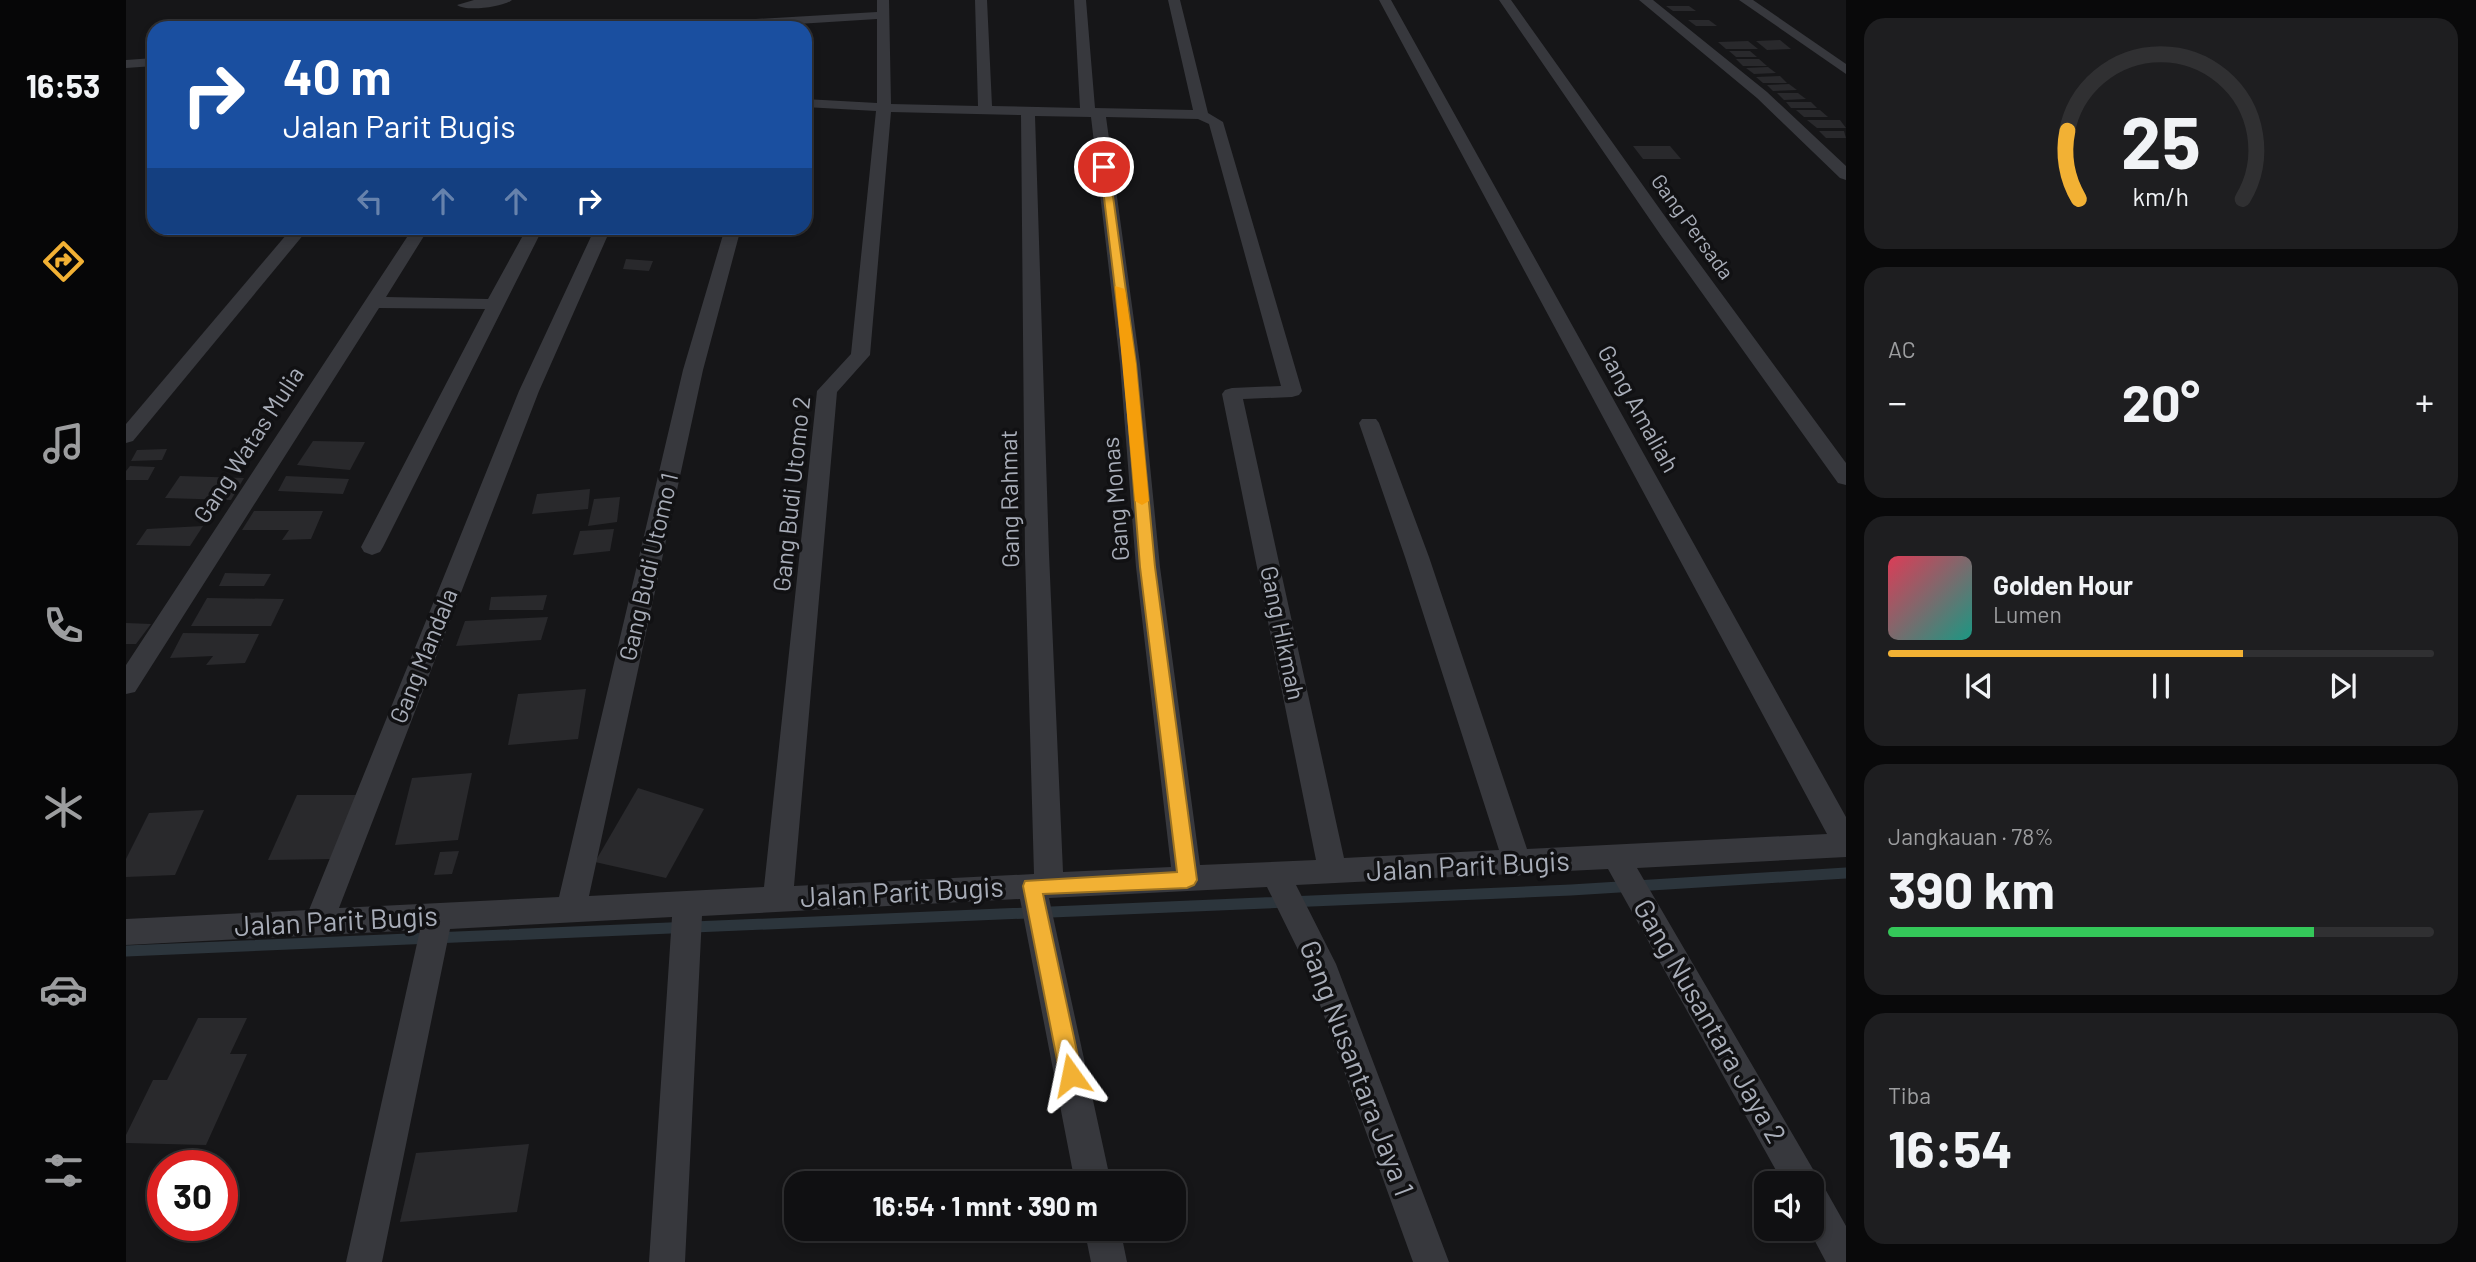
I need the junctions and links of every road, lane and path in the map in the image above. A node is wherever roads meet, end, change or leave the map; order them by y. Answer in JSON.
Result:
{"nodes":[{"id":1,"x":506,"y":0,"type":"edge"},
{"id":2,"x":883,"y":0,"type":"edge"},
{"id":3,"x":981,"y":0,"type":"edge"},
{"id":4,"x":1080,"y":0,"type":"edge"},
{"id":5,"x":1174,"y":0,"type":"edge"},
{"id":6,"x":1385,"y":0,"type":"edge"},
{"id":7,"x":1505,"y":0,"type":"edge"},
{"id":8,"x":1645,"y":0,"type":"edge"},
{"id":9,"x":1745,"y":0,"type":"edge"},
{"id":10,"x":463,"y":5,"type":"dead end"},
{"id":11,"x":883,"y":15,"type":"junction"},
{"id":12,"x":812,"y":22,"type":"edge"},
{"id":13,"x":147,"y":62,"type":"edge"},
{"id":14,"x":126,"y":64,"type":"edge"},
{"id":15,"x":1846,"y":70,"type":"edge"},
{"id":16,"x":812,"y":103,"type":"edge"},
{"id":17,"x":884,"y":107,"type":"junction"},
{"id":18,"x":985,"y":110,"type":"junction"},
{"id":19,"x":1028,"y":111,"type":"junction"},
{"id":20,"x":1093,"y":113,"type":"junction"},
{"id":21,"x":1201,"y":114,"type":"junction"},
{"id":22,"x":1846,"y":175,"type":"edge"},
{"id":23,"x":295,"y":235,"type":"edge"},
{"id":24,"x":415,"y":235,"type":"edge"},
{"id":25,"x":531,"y":235,"type":"edge"},
{"id":26,"x":600,"y":235,"type":"edge"},
{"id":27,"x":731,"y":235,"type":"edge"},
{"id":28,"x":372,"y":302,"type":"junction"},
{"id":29,"x":494,"y":305,"type":"junction"},
{"id":30,"x":1369,"y":423,"type":"dead end"},
{"id":31,"x":126,"y":437,"type":"edge"},
{"id":32,"x":1846,"y":478,"type":"edge"},
{"id":33,"x":372,"y":547,"type":"dead end"},
{"id":34,"x":126,"y":685,"type":"edge"},
{"id":35,"x":1846,"y":844,"type":"edge"},
{"id":36,"x":1618,"y":860,"type":"junction"},
{"id":37,"x":1518,"y":864,"type":"junction"},
{"id":38,"x":1333,"y":873,"type":"junction"},
{"id":39,"x":1277,"y":877,"type":"junction"},
{"id":40,"x":1187,"y":880,"type":"junction"},
{"id":41,"x":1040,"y":886,"type":"junction"},
{"id":42,"x":778,"y":898,"type":"junction"},
{"id":43,"x":688,"y":903,"type":"junction"},
{"id":44,"x":571,"y":909,"type":"junction"},
{"id":45,"x":438,"y":915,"type":"junction"},
{"id":46,"x":319,"y":922,"type":"junction"},
{"id":47,"x":126,"y":932,"type":"edge"},
{"id":48,"x":1091,"y":1171,"type":"edge"},
{"id":49,"x":1795,"y":1171,"type":"edge"},
{"id":50,"x":1824,"y":1223,"type":"edge"},
{"id":51,"x":1105,"y":1241,"type":"edge"},
{"id":52,"x":1846,"y":1261,"type":"edge"},
{"id":53,"x":364,"y":1262,"type":"edge"},
{"id":54,"x":667,"y":1262,"type":"edge"},
{"id":55,"x":1109,"y":1262,"type":"edge"},
{"id":56,"x":1431,"y":1262,"type":"edge"}],
"edges":[{"from":1,"to":10,"type":"street"},
{"from":2,"to":11,"type":"street","name":"Gang Budi Utomo 2"},
{"from":3,"to":18,"type":"street"},
{"from":4,"to":20,"type":"street","name":"Gang Monas"},
{"from":5,"to":21,"type":"street"},
{"from":6,"to":35,"type":"street","name":"Gang Amaliah"},
{"from":7,"to":32,"type":"street","name":"Gang Persada"},
{"from":8,"to":22,"type":"street"},
{"from":9,"to":15,"type":"street"},
{"from":11,"to":12,"type":"street"},
{"from":11,"to":17,"type":"street","name":"Gang Budi Utomo 2"},
{"from":13,"to":14,"type":"street"},
{"from":16,"to":17,"type":"street"},
{"from":17,"to":18,"type":"street"},
{"from":17,"to":42,"type":"street","name":"Gang Budi Utomo 2"},
{"from":18,"to":19,"type":"street"},
{"from":19,"to":20,"type":"street"},
{"from":19,"to":41,"type":"street","name":"Gang Rahmat"},
{"from":20,"to":21,"type":"street"},
{"from":20,"to":40,"type":"street","name":"Gang Monas"},
{"from":21,"to":38,"type":"street","name":"Gang Hikmah"},
{"from":23,"to":31,"type":"street"},
{"from":24,"to":28,"type":"street","name":"Gang Watas Mulia"},
{"from":25,"to":29,"type":"street"},
{"from":26,"to":46,"type":"street","name":"Gang Mandala"},
{"from":27,"to":44,"type":"street","name":"Gang Budi Utomo 1"},
{"from":28,"to":29,"type":"street"},
{"from":28,"to":34,"type":"street","name":"Gang Watas Mulia"},
{"from":29,"to":33,"type":"street"},
{"from":30,"to":37,"type":"street"},
{"from":35,"to":36,"type":"street","name":"Jalan Parit Bugis"},
{"from":36,"to":37,"type":"street","name":"Jalan Parit Bugis"},
{"from":36,"to":49,"type":"street","name":"Gang Nusantara Jaya 2"},
{"from":37,"to":38,"type":"street","name":"Jalan Parit Bugis"},
{"from":38,"to":39,"type":"street","name":"Jalan Parit Bugis"},
{"from":39,"to":40,"type":"street","name":"Jalan Parit Bugis"},
{"from":39,"to":56,"type":"street","name":"Gang Nusantara Jaya 1"},
{"from":40,"to":41,"type":"street","name":"Jalan Parit Bugis"},
{"from":41,"to":42,"type":"street","name":"Jalan Parit Bugis"},
{"from":41,"to":48,"type":"street","name":"Gang Rahmat"},
{"from":42,"to":43,"type":"street","name":"Jalan Parit Bugis"},
{"from":43,"to":44,"type":"street","name":"Jalan Parit Bugis"},
{"from":43,"to":54,"type":"street"},
{"from":44,"to":45,"type":"street","name":"Jalan Parit Bugis"},
{"from":45,"to":46,"type":"street","name":"Jalan Parit Bugis"},
{"from":45,"to":53,"type":"street"},
{"from":46,"to":47,"type":"street","name":"Jalan Parit Bugis"},
{"from":50,"to":52,"type":"street"},
{"from":51,"to":55,"type":"street"}]}
